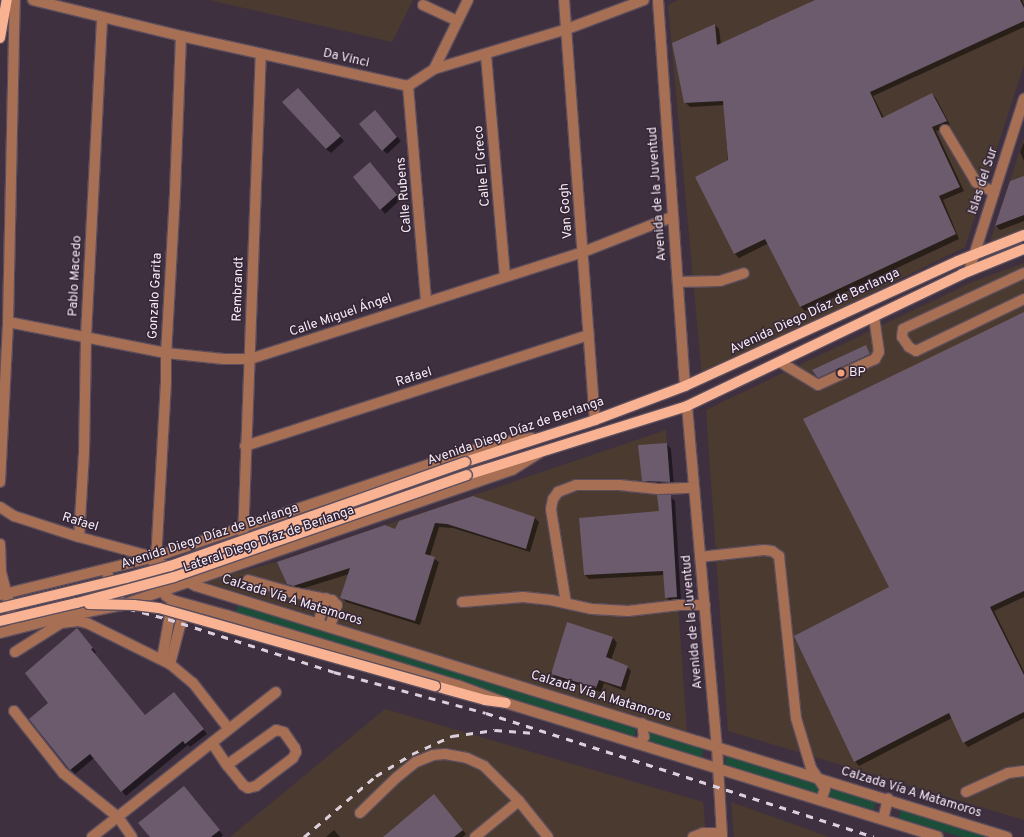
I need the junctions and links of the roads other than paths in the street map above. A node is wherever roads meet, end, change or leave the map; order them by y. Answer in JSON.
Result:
{"nodes":[{"id":1,"x":7,"y":0,"type":"edge"},
{"id":2,"x":15,"y":0,"type":"edge"},
{"id":3,"x":33,"y":0,"type":"edge"},
{"id":4,"x":468,"y":0,"type":"edge"},
{"id":5,"x":564,"y":0,"type":"edge"},
{"id":6,"x":644,"y":0,"type":"edge"},
{"id":7,"x":658,"y":0,"type":"edge"},
{"id":8,"x":423,"y":5,"type":"dead end"},
{"id":9,"x":102,"y":17,"type":"junction"},
{"id":10,"x":457,"y":21,"type":"junction"},
{"id":11,"x":567,"y":29,"type":"junction"},
{"id":12,"x":181,"y":36,"type":"junction"},
{"id":13,"x":0,"y":38,"type":"edge"},
{"id":14,"x":261,"y":54,"type":"junction"},
{"id":15,"x":486,"y":55,"type":"junction"},
{"id":16,"x":434,"y":69,"type":"junction"},
{"id":17,"x":408,"y":86,"type":"junction"},
{"id":18,"x":1024,"y":98,"type":"edge"},
{"id":19,"x":945,"y":130,"type":"dead end"},
{"id":20,"x":994,"y":193,"type":"junction"},
{"id":21,"x":672,"y":217,"type":"junction"},
{"id":22,"x":1024,"y":235,"type":"edge"},
{"id":23,"x":1024,"y":249,"type":"edge"},
{"id":24,"x":583,"y":252,"type":"junction"},
{"id":25,"x":974,"y":254,"type":"junction"},
{"id":26,"x":969,"y":271,"type":"junction"},
{"id":27,"x":744,"y":273,"type":"dead end"},
{"id":28,"x":1024,"y":274,"type":"edge"},
{"id":29,"x":505,"y":276,"type":"junction"},
{"id":30,"x":678,"y":282,"type":"junction"},
{"id":31,"x":1024,"y":299,"type":"edge"},
{"id":32,"x":426,"y":301,"type":"junction"},
{"id":33,"x":874,"y":316,"type":"junction"},
{"id":34,"x":8,"y":322,"type":"junction"},
{"id":35,"x":589,"y":335,"type":"junction"},
{"id":36,"x":86,"y":336,"type":"junction"},
{"id":37,"x":166,"y":353,"type":"junction"},
{"id":38,"x":250,"y":359,"type":"junction"},
{"id":39,"x":780,"y":362,"type":"junction"},
{"id":40,"x":685,"y":386,"type":"junction"},
{"id":41,"x":687,"y":406,"type":"junction"},
{"id":42,"x":595,"y":420,"type":"junction"},
{"id":43,"x":538,"y":438,"type":"junction"},
{"id":44,"x":246,"y":446,"type":"junction"},
{"id":45,"x":540,"y":452,"type":"junction"},
{"id":46,"x":0,"y":482,"type":"edge"},
{"id":47,"x":694,"y":488,"type":"junction"},
{"id":48,"x":0,"y":507,"type":"edge"},
{"id":49,"x":244,"y":526,"type":"junction"},
{"id":50,"x":79,"y":537,"type":"junction"},
{"id":51,"x":204,"y":541,"type":"junction"},
{"id":52,"x":0,"y":544,"type":"edge"},
{"id":53,"x":216,"y":553,"type":"dead end"},
{"id":54,"x":155,"y":557,"type":"junction"},
{"id":55,"x":700,"y":557,"type":"junction"},
{"id":56,"x":164,"y":568,"type":"junction"},
{"id":57,"x":106,"y":569,"type":"junction"},
{"id":58,"x":219,"y":572,"type":"junction"},
{"id":59,"x":248,"y":580,"type":"dead end"},
{"id":60,"x":54,"y":582,"type":"junction"},
{"id":61,"x":188,"y":582,"type":"junction"},
{"id":62,"x":92,"y":588,"type":"dead end"},
{"id":63,"x":162,"y":591,"type":"junction"},
{"id":64,"x":4,"y":594,"type":"edge"},
{"id":65,"x":58,"y":596,"type":"junction"},
{"id":66,"x":232,"y":597,"type":"junction"},
{"id":67,"x":326,"y":598,"type":"junction"},
{"id":68,"x":172,"y":600,"type":"junction"},
{"id":69,"x":462,"y":602,"type":"dead end"},
{"id":70,"x":566,"y":603,"type":"junction"},
{"id":71,"x":77,"y":604,"type":"junction"},
{"id":72,"x":122,"y":605,"type":"junction"},
{"id":73,"x":704,"y":605,"type":"junction"},
{"id":74,"x":4,"y":608,"type":"edge"},
{"id":75,"x":169,"y":614,"type":"junction"},
{"id":76,"x":226,"y":614,"type":"junction"},
{"id":77,"x":63,"y":617,"type":"junction"},
{"id":78,"x":182,"y":618,"type":"junction"},
{"id":79,"x":0,"y":621,"type":"edge"},
{"id":80,"x":318,"y":623,"type":"junction"},
{"id":81,"x":330,"y":626,"type":"junction"},
{"id":82,"x":15,"y":630,"type":"junction"},
{"id":83,"x":0,"y":633,"type":"edge"},
{"id":84,"x":15,"y":652,"type":"dead end"},
{"id":85,"x":166,"y":661,"type":"junction"},
{"id":86,"x":276,"y":692,"type":"dead end"},
{"id":87,"x":506,"y":703,"type":"junction"},
{"id":88,"x":14,"y":711,"type":"dead end"},
{"id":89,"x":642,"y":723,"type":"junction"},
{"id":90,"x":229,"y":729,"type":"junction"},
{"id":91,"x":212,"y":743,"type":"junction"},
{"id":92,"x":639,"y":744,"type":"junction"},
{"id":93,"x":717,"y":747,"type":"junction"},
{"id":94,"x":227,"y":765,"type":"junction"},
{"id":95,"x":717,"y":769,"type":"junction"},
{"id":96,"x":1024,"y":772,"type":"edge"},
{"id":97,"x":819,"y":779,"type":"junction"},
{"id":98,"x":966,"y":792,"type":"dead end"},
{"id":99,"x":888,"y":799,"type":"junction"},
{"id":100,"x":821,"y":800,"type":"junction"},
{"id":101,"x":519,"y":801,"type":"junction"},
{"id":102,"x":360,"y":812,"type":"dead end"},
{"id":103,"x":118,"y":816,"type":"junction"},
{"id":104,"x":883,"y":819,"type":"junction"},
{"id":105,"x":722,"y":835,"type":"edge"},
{"id":106,"x":92,"y":837,"type":"edge"},
{"id":107,"x":132,"y":837,"type":"edge"},
{"id":108,"x":475,"y":837,"type":"edge"},
{"id":109,"x":548,"y":837,"type":"edge"},
{"id":110,"x":693,"y":837,"type":"edge"},
{"id":111,"x":938,"y":837,"type":"edge"},
{"id":112,"x":1007,"y":837,"type":"edge"}],
"edges":[{"from":1,"to":13,"type":"main road"},
{"from":2,"to":34,"type":"street"},
{"from":3,"to":9,"type":"street","name":"Da Vinci"},
{"from":4,"to":10,"type":"street"},
{"from":5,"to":11,"type":"street","name":"Van Gogh"},
{"from":6,"to":11,"type":"street"},
{"from":7,"to":21,"type":"street","name":"Avenida de la Juventud"},
{"from":8,"to":10,"type":"street"},
{"from":9,"to":12,"type":"street","name":"Da Vinci"},
{"from":9,"to":36,"type":"street","name":"Pablo Macedo"},
{"from":10,"to":16,"type":"street"},
{"from":11,"to":15,"type":"street"},
{"from":11,"to":24,"type":"street","name":"Van Gogh"},
{"from":12,"to":14,"type":"street","name":"Da Vinci"},
{"from":12,"to":37,"type":"street","name":"Gonzalo Garita"},
{"from":14,"to":17,"type":"street","name":"Da Vinci"},
{"from":14,"to":38,"type":"street","name":"Rembrandt"},
{"from":15,"to":16,"type":"street"},
{"from":15,"to":29,"type":"street","name":"Calle El Greco"},
{"from":16,"to":17,"type":"street"},
{"from":17,"to":32,"type":"street","name":"Calle Rubens"},
{"from":18,"to":20,"type":"street","name":"Islas del Sur"},
{"from":19,"to":20,"type":"street"},
{"from":20,"to":25,"type":"street","name":"Islas del Sur"},
{"from":21,"to":24,"type":"street","name":"Calle Miguel Ángel"},
{"from":21,"to":30,"type":"street","name":"Avenida de la Juventud"},
{"from":22,"to":25,"type":"main road","name":"Avenida Diego Díaz de Berlanga"},
{"from":23,"to":26,"type":"main road","name":"Avenida Diego Díaz de Berlanga"},
{"from":24,"to":29,"type":"street","name":"Calle Miguel Ángel"},
{"from":24,"to":35,"type":"street","name":"Van Gogh"},
{"from":25,"to":26,"type":"street","name":"Islas del Sur"},
{"from":25,"to":40,"type":"main road","name":"Avenida Diego Díaz de Berlanga"},
{"from":26,"to":33,"type":"main road","name":"Avenida Diego Díaz de Berlanga"},
{"from":27,"to":30,"type":"street"},
{"from":28,"to":31,"type":"street"},
{"from":29,"to":32,"type":"street","name":"Calle Miguel Ángel"},
{"from":30,"to":40,"type":"street","name":"Avenida de la Juventud"},
{"from":32,"to":38,"type":"street","name":"Calle Miguel Ángel"},
{"from":33,"to":39,"type":"main road","name":"Avenida Diego Díaz de Berlanga"},
{"from":33,"to":39,"type":"street"},
{"from":34,"to":36,"type":"street","name":"Calle Miguel Ángel"},
{"from":34,"to":46,"type":"street"},
{"from":35,"to":42,"type":"street","name":"Van Gogh"},
{"from":35,"to":44,"type":"street","name":"Rafael"},
{"from":36,"to":37,"type":"street","name":"Calle Miguel Ángel"},
{"from":36,"to":50,"type":"street","name":"Pablo Macedo"},
{"from":37,"to":38,"type":"street","name":"Calle Miguel Ángel"},
{"from":37,"to":54,"type":"street","name":"Gonzalo Garita"},
{"from":38,"to":44,"type":"street","name":"Rembrandt"},
{"from":39,"to":41,"type":"main road","name":"Avenida Diego Díaz de Berlanga"},
{"from":40,"to":42,"type":"main road","name":"Avenida Diego Díaz de Berlanga"},
{"from":41,"to":45,"type":"main road","name":"Avenida Diego Díaz de Berlanga"},
{"from":41,"to":47,"type":"street","name":"Avenida de la Juventud"},
{"from":42,"to":43,"type":"main road","name":"Avenida Diego Díaz de Berlanga"},
{"from":43,"to":49,"type":"street","name":"Lateral Diego Díaz de Berlanga"},
{"from":43,"to":74,"type":"main road","name":"Avenida Diego Díaz de Berlanga","bridge":true},
{"from":44,"to":49,"type":"street","name":"Rembrandt"},
{"from":45,"to":58,"type":"street","name":"Lateral Diego Díaz de Berlanga"},
{"from":45,"to":71,"type":"main road","name":"Avenida Diego Díaz de Berlanga","bridge":true},
{"from":47,"to":55,"type":"street","name":"Avenida de la Juventud"},
{"from":47,"to":70,"type":"street"},
{"from":48,"to":50,"type":"street","name":"Rafael"},
{"from":49,"to":51,"type":"street","name":"Lateral Diego Díaz de Berlanga"},
{"from":49,"to":53,"type":"street","name":"Rembrandt"},
{"from":50,"to":54,"type":"street","name":"Rafael"},
{"from":51,"to":54,"type":"street","name":"Lateral Diego Díaz de Berlanga"},
{"from":51,"to":58,"type":"street"},
{"from":52,"to":64,"type":"street"},
{"from":54,"to":56,"type":"street"},
{"from":54,"to":57,"type":"street","name":"Lateral Diego Díaz de Berlanga"},
{"from":54,"to":63,"type":"street","name":"Gonzalo Garita"},
{"from":55,"to":73,"type":"street","name":"Avenida de la Juventud"},
{"from":55,"to":97,"type":"street"},
{"from":56,"to":61,"type":"street","name":"Calzada Vía A Matamoros"},
{"from":56,"to":63,"type":"street"},
{"from":57,"to":60,"type":"street","name":"Lateral Diego Díaz de Berlanga"},
{"from":57,"to":72,"type":"street"},
{"from":58,"to":61,"type":"street","name":"Lateral Diego Díaz de Berlanga"},
{"from":59,"to":67,"type":"street"},
{"from":60,"to":64,"type":"street","name":"Lateral Diego Díaz de Berlanga"},
{"from":60,"to":65,"type":"street"},
{"from":61,"to":63,"type":"street","name":"Lateral Diego Díaz de Berlanga"},
{"from":61,"to":66,"type":"street","name":"Calzada Vía A Matamoros"},
{"from":62,"to":65,"type":"street"},
{"from":63,"to":68,"type":"street"},
{"from":63,"to":72,"type":"street","name":"Lateral Diego Díaz de Berlanga"},
{"from":64,"to":74,"type":"street"},
{"from":65,"to":74,"type":"street"},
{"from":65,"to":77,"type":"street"},
{"from":66,"to":76,"type":"street"},
{"from":66,"to":80,"type":"street","name":"Calzada Vía A Matamoros"},
{"from":67,"to":80,"type":"street"},
{"from":67,"to":81,"type":"street"},
{"from":68,"to":75,"type":"street"},
{"from":68,"to":76,"type":"street"},
{"from":69,"to":70,"type":"street"},
{"from":70,"to":73,"type":"street"},
{"from":71,"to":79,"type":"main road","name":"Avenida Diego Díaz de Berlanga","bridge":true},
{"from":71,"to":87,"type":"main road","bridge":true},
{"from":72,"to":77,"type":"street","name":"Lateral Diego Díaz de Berlanga"},
{"from":73,"to":93,"type":"street","name":"Avenida de la Juventud"},
{"from":74,"to":82,"type":"street"},
{"from":75,"to":78,"type":"street"},
{"from":75,"to":85,"type":"street"},
{"from":76,"to":78,"type":"street"},
{"from":76,"to":87,"type":"street"},
{"from":77,"to":82,"type":"street","name":"Lateral Diego Díaz de Berlanga"},
{"from":78,"to":85,"type":"street"},
{"from":80,"to":81,"type":"street","name":"Calzada Vía A Matamoros"},
{"from":81,"to":89,"type":"street","name":"Calzada Vía A Matamoros"},
{"from":82,"to":83,"type":"street","name":"Lateral Diego Díaz de Berlanga"},
{"from":84,"to":85,"type":"street"},
{"from":85,"to":90,"type":"street"},
{"from":86,"to":90,"type":"street"},
{"from":87,"to":92,"type":"street"},
{"from":88,"to":103,"type":"street"},
{"from":89,"to":92,"type":"street"},
{"from":89,"to":93,"type":"street","name":"Calzada Vía A Matamoros"},
{"from":90,"to":91,"type":"street"},
{"from":91,"to":94,"type":"street"},
{"from":91,"to":103,"type":"street"},
{"from":92,"to":95,"type":"street"},
{"from":93,"to":95,"type":"street","name":"Avenida de la Juventud"},
{"from":93,"to":97,"type":"street","name":"Calzada Vía A Matamoros"},
{"from":94,"to":94,"type":"street"},
{"from":95,"to":100,"type":"street"},
{"from":95,"to":105,"type":"street","name":"Avenida de la Juventud"},
{"from":96,"to":98,"type":"street"},
{"from":97,"to":99,"type":"street","name":"Calzada Vía A Matamoros"},
{"from":97,"to":100,"type":"street"},
{"from":99,"to":104,"type":"street"},
{"from":99,"to":112,"type":"street","name":"Calzada Vía A Matamoros"},
{"from":100,"to":104,"type":"street"},
{"from":101,"to":102,"type":"street"},
{"from":101,"to":108,"type":"street"},
{"from":101,"to":109,"type":"street"},
{"from":103,"to":106,"type":"street"},
{"from":103,"to":107,"type":"street"},
{"from":104,"to":111,"type":"street"},
{"from":105,"to":110,"type":"street"}]}
